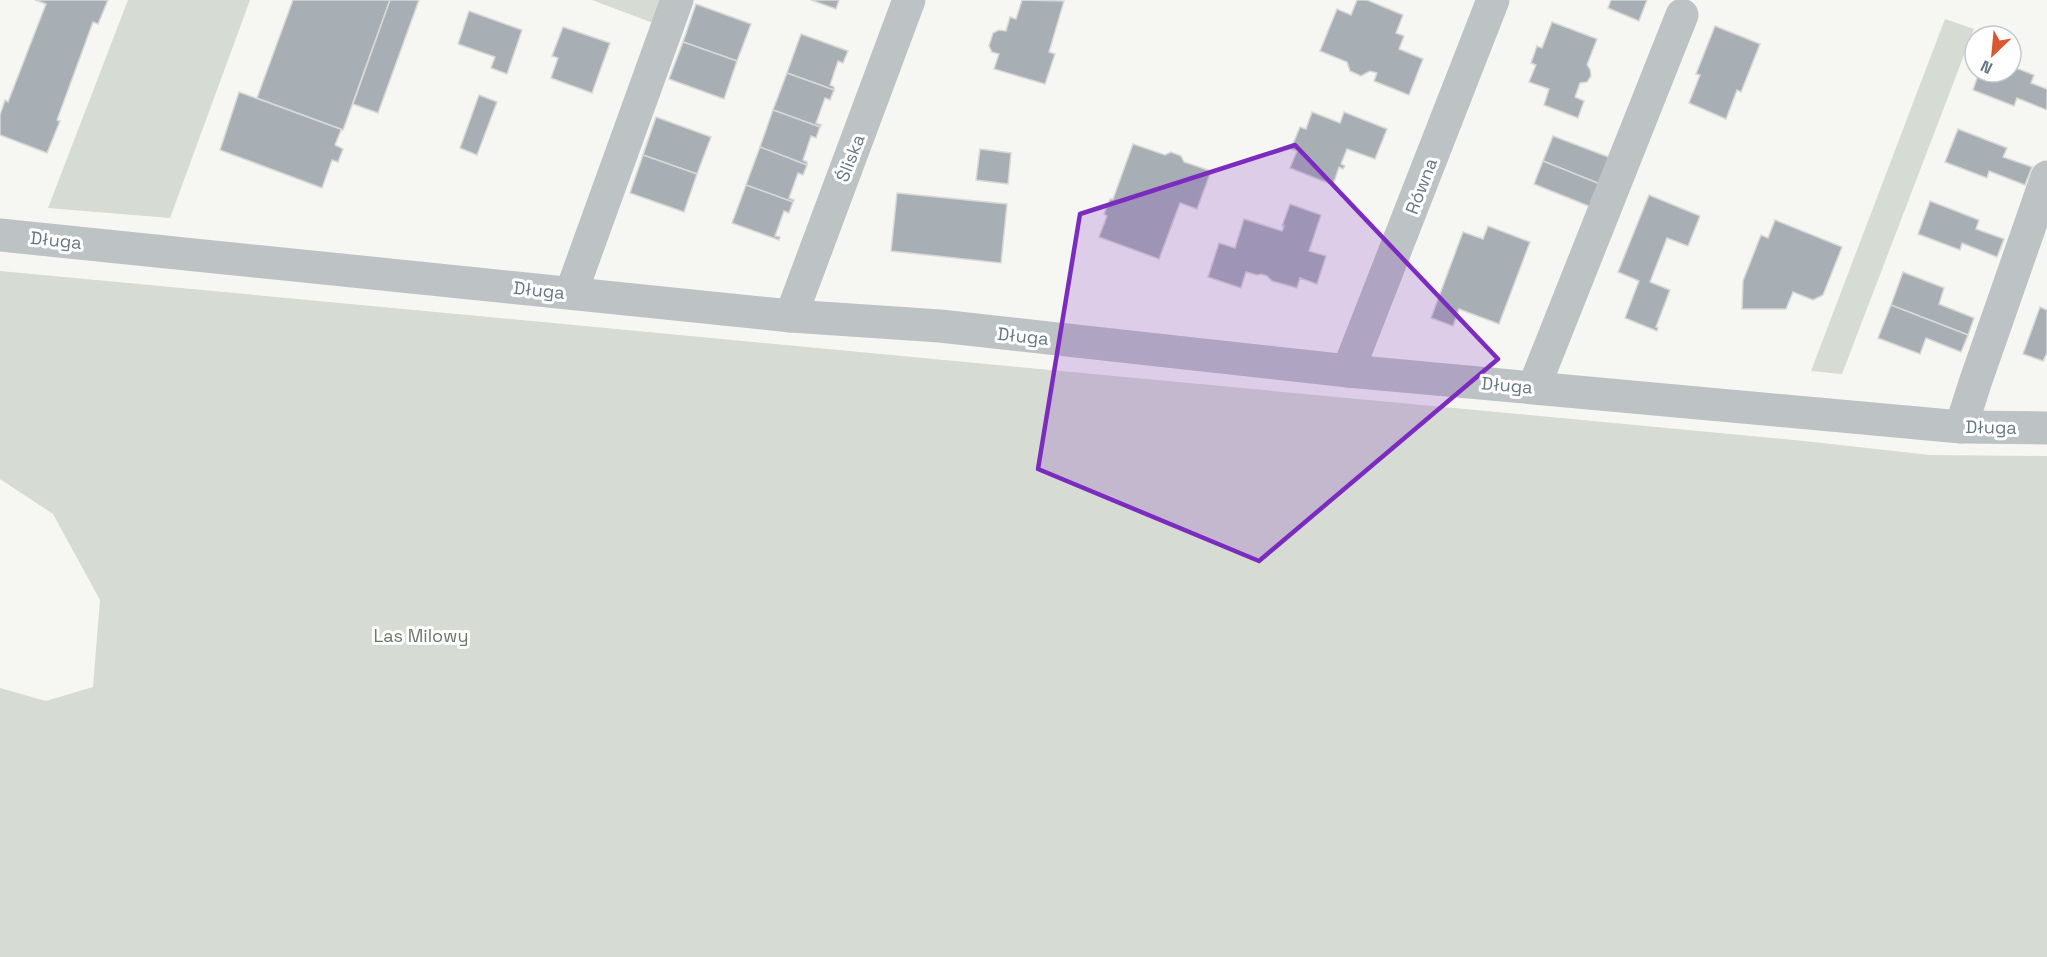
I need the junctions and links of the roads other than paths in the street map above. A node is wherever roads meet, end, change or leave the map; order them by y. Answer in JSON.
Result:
{"nodes":[{"id":1,"x":677,"y":0,"type":"edge"},
{"id":2,"x":909,"y":0,"type":"edge"},
{"id":3,"x":1493,"y":0,"type":"edge"},
{"id":4,"x":1682,"y":15,"type":"dead end"},
{"id":5,"x":2047,"y":177,"type":"edge"},
{"id":6,"x":0,"y":235,"type":"edge"},
{"id":7,"x":571,"y":293,"type":"junction"},
{"id":8,"x":791,"y":316,"type":"junction"},
{"id":9,"x":1348,"y":371,"type":"junction"},
{"id":10,"x":1534,"y":387,"type":"junction"},
{"id":11,"x":1961,"y":427,"type":"junction"},
{"id":12,"x":2047,"y":428,"type":"edge"}],
"edges":[{"from":1,"to":7,"type":"street"},
{"from":2,"to":8,"type":"street","name":"Śliska"},
{"from":3,"to":9,"type":"street","name":"Równa"},
{"from":4,"to":10,"type":"street"},
{"from":5,"to":11,"type":"street"},
{"from":6,"to":7,"type":"street","name":"Długa"},
{"from":7,"to":8,"type":"street","name":"Długa"},
{"from":8,"to":9,"type":"street","name":"Długa"},
{"from":9,"to":10,"type":"street","name":"Długa"},
{"from":10,"to":11,"type":"street","name":"Długa"},
{"from":11,"to":12,"type":"street","name":"Długa"}]}
